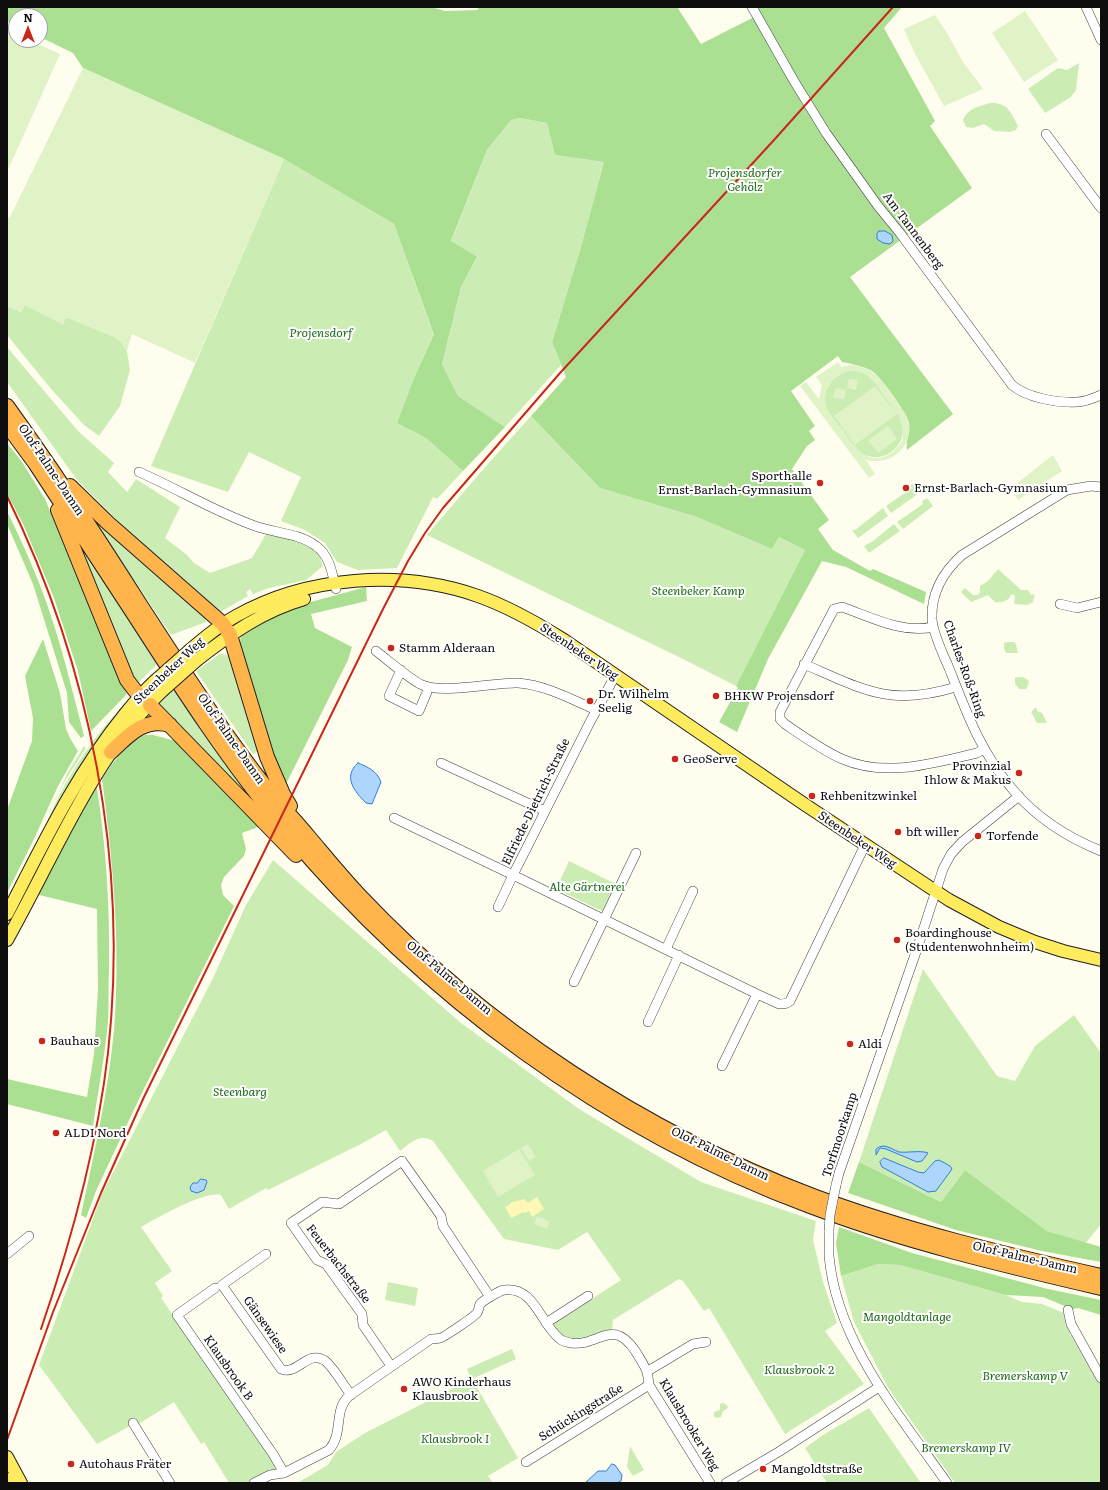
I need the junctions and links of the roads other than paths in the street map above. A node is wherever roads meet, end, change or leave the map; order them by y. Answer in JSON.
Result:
{"nodes":[{"id":1,"x":752,"y":7,"type":"edge"},
{"id":2,"x":1086,"y":7,"type":"edge"},
{"id":3,"x":1101,"y":40,"type":"edge"},
{"id":4,"x":1046,"y":134,"type":"dead end"},
{"id":5,"x":1101,"y":208,"type":"edge"},
{"id":6,"x":1101,"y":394,"type":"edge"},
{"id":7,"x":7,"y":406,"type":"edge"},
{"id":8,"x":7,"y":425,"type":"edge"},
{"id":9,"x":40,"y":461,"type":"junction"},
{"id":10,"x":139,"y":472,"type":"dead end"},
{"id":11,"x":1101,"y":487,"type":"edge"},
{"id":12,"x":335,"y":586,"type":"junction"},
{"id":13,"x":1101,"y":602,"type":"edge"},
{"id":14,"x":1060,"y":604,"type":"dead end"},
{"id":15,"x":933,"y":627,"type":"junction"},
{"id":16,"x":226,"y":629,"type":"junction"},
{"id":17,"x":376,"y":651,"type":"dead end"},
{"id":18,"x":804,"y":664,"type":"junction"},
{"id":19,"x":401,"y":670,"type":"junction"},
{"id":20,"x":615,"y":676,"type":"junction"},
{"id":21,"x":956,"y":688,"type":"junction"},
{"id":22,"x":427,"y":692,"type":"dead end"},
{"id":23,"x":145,"y":701,"type":"junction"},
{"id":24,"x":596,"y":710,"type":"junction"},
{"id":25,"x":170,"y":725,"type":"junction"},
{"id":26,"x":984,"y":749,"type":"junction"},
{"id":27,"x":111,"y":752,"type":"junction"},
{"id":28,"x":441,"y":763,"type":"dead end"},
{"id":29,"x":1019,"y":796,"type":"junction"},
{"id":30,"x":544,"y":811,"type":"junction"},
{"id":31,"x":394,"y":818,"type":"dead end"},
{"id":32,"x":308,"y":836,"type":"junction"},
{"id":33,"x":865,"y":845,"type":"junction"},
{"id":34,"x":1101,"y":851,"type":"edge"},
{"id":35,"x":636,"y":853,"type":"dead end"},
{"id":36,"x":513,"y":875,"type":"junction"},
{"id":37,"x":336,"y":887,"type":"junction"},
{"id":38,"x":693,"y":891,"type":"dead end"},
{"id":39,"x":935,"y":892,"type":"junction"},
{"id":40,"x":498,"y":907,"type":"dead end"},
{"id":41,"x":9,"y":910,"type":"edge"},
{"id":42,"x":21,"y":913,"type":"junction"},
{"id":43,"x":604,"y":919,"type":"junction"},
{"id":44,"x":7,"y":940,"type":"edge"},
{"id":45,"x":666,"y":949,"type":"junction"},
{"id":46,"x":679,"y":956,"type":"junction"},
{"id":47,"x":1101,"y":960,"type":"edge"},
{"id":48,"x":574,"y":982,"type":"dead end"},
{"id":49,"x":757,"y":994,"type":"junction"},
{"id":50,"x":648,"y":1022,"type":"dead end"},
{"id":51,"x":722,"y":1066,"type":"dead end"},
{"id":52,"x":29,"y":1236,"type":"dead end"},
{"id":53,"x":7,"y":1254,"type":"edge"},
{"id":54,"x":266,"y":1254,"type":"dead end"},
{"id":55,"x":1101,"y":1276,"type":"edge"},
{"id":56,"x":215,"y":1288,"type":"dead end"},
{"id":57,"x":1101,"y":1288,"type":"edge"},
{"id":58,"x":588,"y":1296,"type":"dead end"},
{"id":59,"x":490,"y":1297,"type":"junction"},
{"id":60,"x":1068,"y":1310,"type":"dead end"},
{"id":61,"x":546,"y":1323,"type":"junction"},
{"id":62,"x":706,"y":1342,"type":"dead end"},
{"id":63,"x":391,"y":1366,"type":"junction"},
{"id":64,"x":648,"y":1372,"type":"junction"},
{"id":65,"x":1101,"y":1378,"type":"edge"},
{"id":66,"x":649,"y":1385,"type":"junction"},
{"id":67,"x":879,"y":1387,"type":"junction"},
{"id":68,"x":351,"y":1395,"type":"junction"},
{"id":69,"x":134,"y":1423,"type":"dead end"},
{"id":70,"x":7,"y":1457,"type":"edge"},
{"id":71,"x":526,"y":1462,"type":"dead end"},
{"id":72,"x":284,"y":1473,"type":"junction"},
{"id":73,"x":7,"y":1479,"type":"edge"},
{"id":74,"x":9,"y":1483,"type":"edge"},
{"id":75,"x":21,"y":1483,"type":"edge"},
{"id":76,"x":170,"y":1483,"type":"edge"},
{"id":77,"x":254,"y":1483,"type":"edge"},
{"id":78,"x":710,"y":1483,"type":"edge"},
{"id":79,"x":726,"y":1483,"type":"edge"},
{"id":80,"x":947,"y":1483,"type":"edge"}],
"edges":[{"from":1,"to":6,"type":"street","name":"Am Tannenberg"},
{"from":2,"to":3,"type":"street"},
{"from":4,"to":5,"type":"street"},
{"from":7,"to":9,"type":"highway","name":"Olof-Palme-Damm"},
{"from":8,"to":9,"type":"highway","name":"Olof-Palme-Damm"},
{"from":9,"to":16,"type":"highway"},
{"from":9,"to":23,"type":"highway"},
{"from":9,"to":32,"type":"highway","name":"Olof-Palme-Damm"},
{"from":9,"to":37,"type":"highway","name":"Olof-Palme-Damm"},
{"from":10,"to":12,"type":"street"},
{"from":11,"to":15,"type":"street","name":"Charles-Roß-Ring"},
{"from":12,"to":16,"type":"main road","name":"Steenbeker Weg"},
{"from":12,"to":20,"type":"main road","name":"Steenbeker Weg"},
{"from":13,"to":14,"type":"street"},
{"from":15,"to":18,"type":"street"},
{"from":15,"to":21,"type":"street","name":"Charles-Roß-Ring"},
{"from":16,"to":23,"type":"main road","name":"Steenbeker Weg","bridge":true},
{"from":16,"to":23,"type":"main road","name":"Steenbeker Weg","bridge":true},
{"from":16,"to":32,"type":"highway"},
{"from":17,"to":19,"type":"street"},
{"from":18,"to":21,"type":"street"},
{"from":18,"to":26,"type":"street"},
{"from":19,"to":22,"type":"street"},
{"from":19,"to":24,"type":"street"},
{"from":20,"to":24,"type":"street","name":"Elfriede-Dietrich-Straße"},
{"from":20,"to":33,"type":"main road","name":"Steenbeker Weg"},
{"from":21,"to":26,"type":"street","name":"Charles-Roß-Ring"},
{"from":23,"to":25,"type":"highway"},
{"from":23,"to":27,"type":"main road","name":"Steenbeker Weg"},
{"from":23,"to":41,"type":"main road","name":"Steenbeker Weg"},
{"from":24,"to":30,"type":"street","name":"Elfriede-Dietrich-Straße"},
{"from":25,"to":27,"type":"highway"},
{"from":25,"to":37,"type":"highway"},
{"from":26,"to":29,"type":"street","name":"Charles-Roß-Ring"},
{"from":27,"to":42,"type":"main road","name":"Steenbeker Weg"},
{"from":28,"to":30,"type":"street"},
{"from":29,"to":34,"type":"street","name":"Charles-Roß-Ring"},
{"from":29,"to":39,"type":"street"},
{"from":30,"to":36,"type":"street","name":"Elfriede-Dietrich-Straße"},
{"from":31,"to":36,"type":"street"},
{"from":32,"to":55,"type":"highway","name":"Olof-Palme-Damm"},
{"from":33,"to":39,"type":"main road","name":"Steenbeker Weg"},
{"from":33,"to":49,"type":"street","name":"Elfriede-Dietrich-Straße"},
{"from":35,"to":43,"type":"street"},
{"from":36,"to":40,"type":"street"},
{"from":36,"to":43,"type":"street","name":"Elfriede-Dietrich-Straße"},
{"from":37,"to":57,"type":"highway","name":"Olof-Palme-Damm"},
{"from":38,"to":45,"type":"street"},
{"from":39,"to":47,"type":"main road","name":"Steenbeker Weg"},
{"from":39,"to":67,"type":"street","name":"Torfmoorkamp","bridge":true},
{"from":41,"to":42,"type":"main road","name":"Steenbeker Weg"},
{"from":42,"to":44,"type":"main road","name":"Steenbeker Weg"},
{"from":43,"to":45,"type":"street","name":"Elfriede-Dietrich-Straße"},
{"from":43,"to":48,"type":"street"},
{"from":45,"to":46,"type":"street","name":"Elfriede-Dietrich-Straße"},
{"from":46,"to":49,"type":"street","name":"Elfriede-Dietrich-Straße"},
{"from":46,"to":50,"type":"street"},
{"from":49,"to":51,"type":"street"},
{"from":52,"to":53,"type":"street"},
{"from":54,"to":68,"type":"street","name":"Gänsewiese"},
{"from":56,"to":72,"type":"street","name":"Klausbrook B"},
{"from":58,"to":61,"type":"street"},
{"from":59,"to":61,"type":"street","name":"Klausbrooker Weg"},
{"from":59,"to":63,"type":"street","name":"Klausbrooker Weg"},
{"from":59,"to":63,"type":"street","name":"Feuerbachstraße"},
{"from":60,"to":65,"type":"street"},
{"from":61,"to":64,"type":"street","name":"Klausbrooker Weg"},
{"from":62,"to":64,"type":"street"},
{"from":63,"to":68,"type":"street","name":"Klausbrooker Weg"},
{"from":64,"to":66,"type":"street","name":"Klausbrooker Weg"},
{"from":66,"to":71,"type":"street","name":"Schückingstraße"},
{"from":66,"to":78,"type":"street","name":"Klausbrooker Weg"},
{"from":67,"to":79,"type":"street"},
{"from":67,"to":80,"type":"street","name":"Torfmoorkamp"},
{"from":68,"to":72,"type":"street","name":"Klausbrooker Weg"},
{"from":69,"to":76,"type":"street"},
{"from":70,"to":75,"type":"main road"},
{"from":72,"to":77,"type":"street","name":"Klausbrooker Weg"},
{"from":73,"to":74,"type":"main road"}]}
